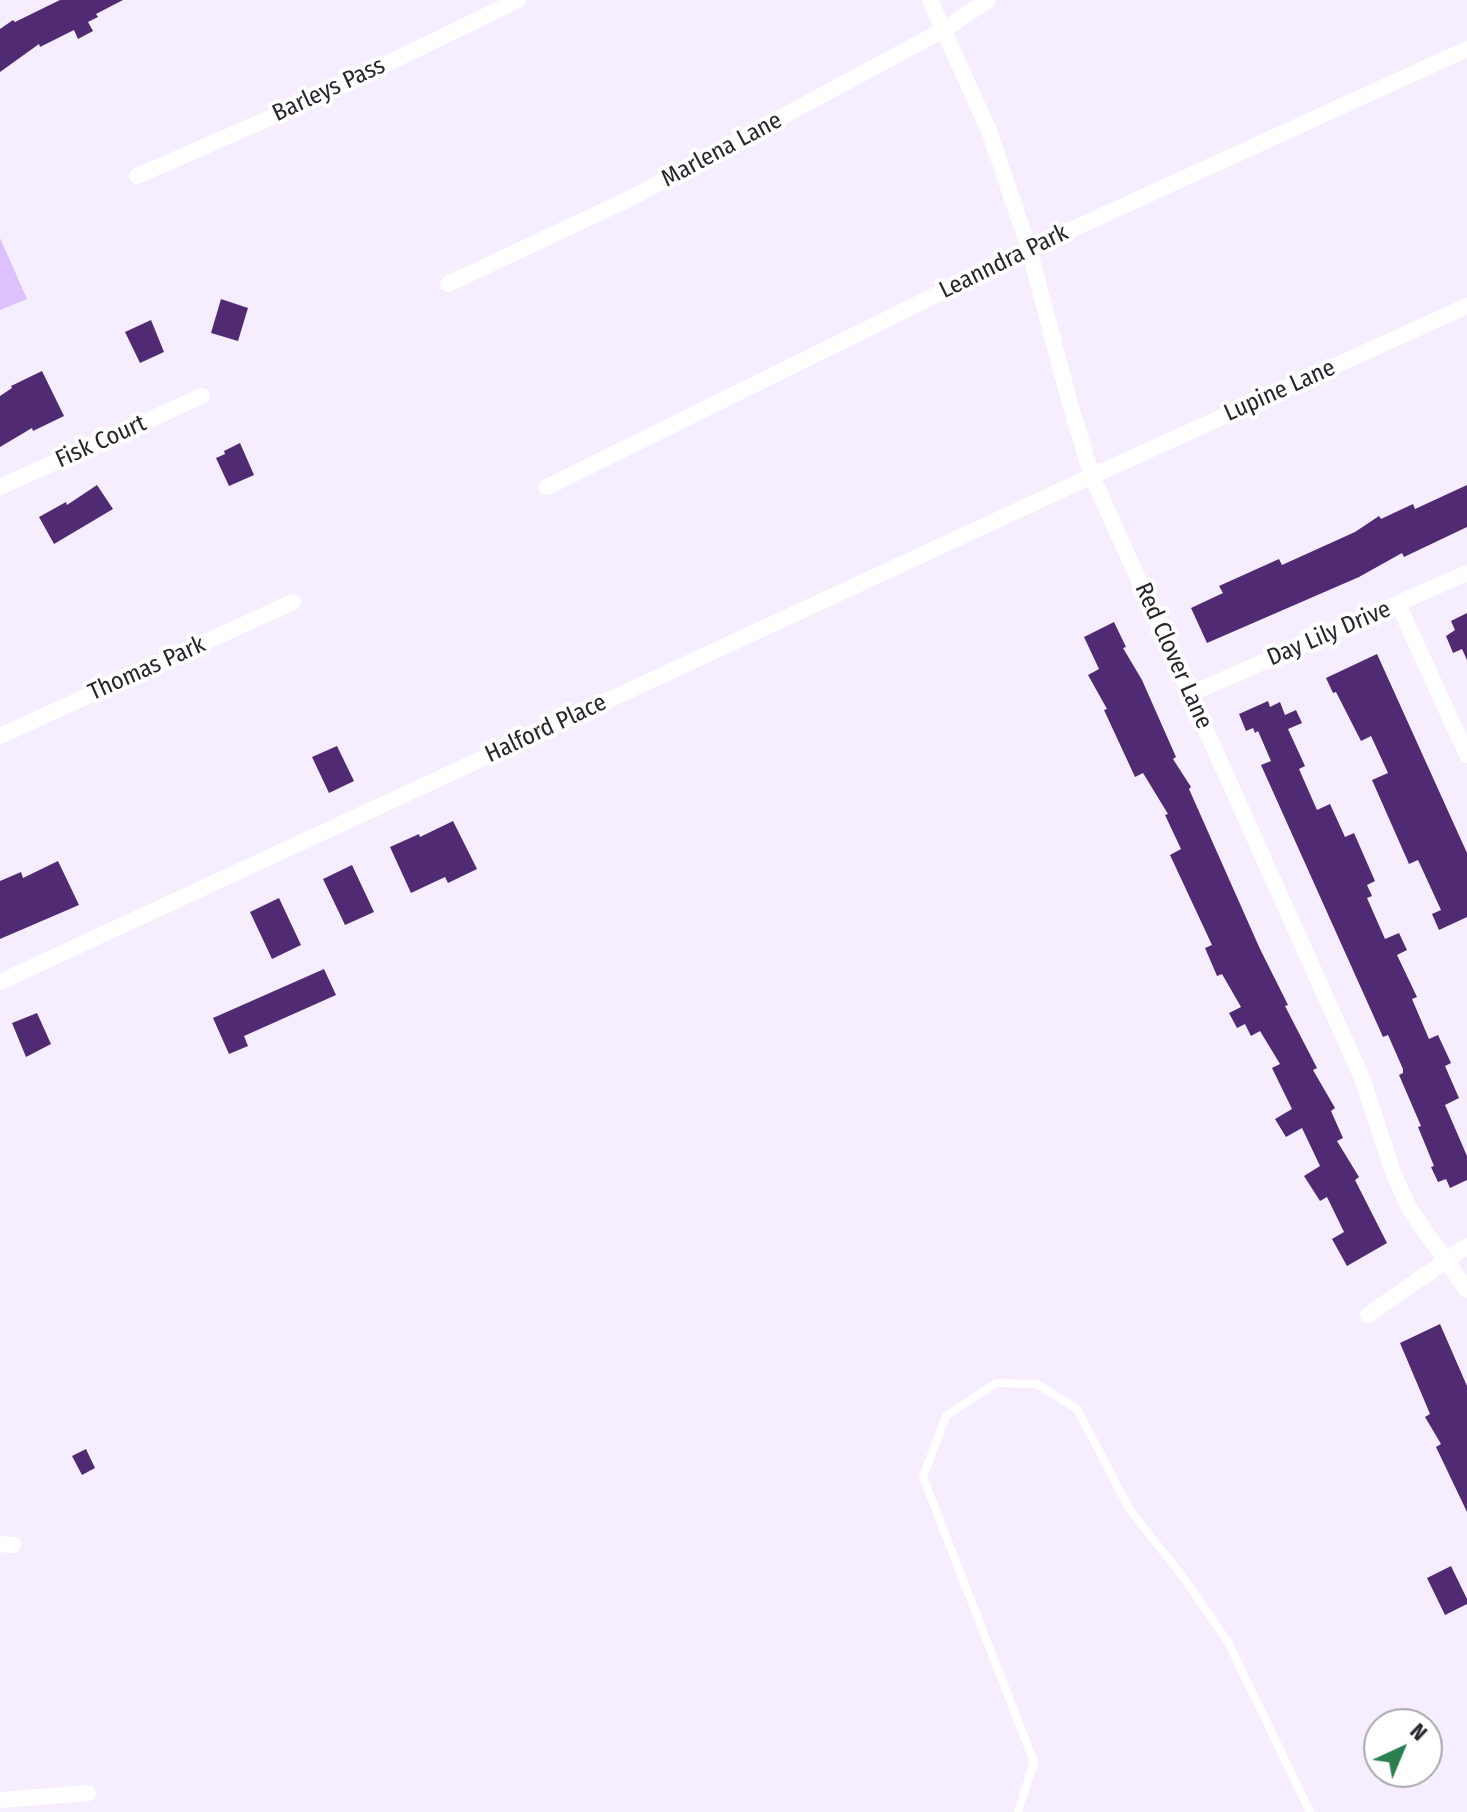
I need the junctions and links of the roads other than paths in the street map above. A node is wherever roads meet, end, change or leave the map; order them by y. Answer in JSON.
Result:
{"nodes":[{"id":1,"x":518,"y":0,"type":"edge"},
{"id":2,"x":930,"y":0,"type":"edge"},
{"id":3,"x":988,"y":0,"type":"edge"},
{"id":4,"x":945,"y":29,"type":"junction"},
{"id":5,"x":1467,"y":49,"type":"edge"},
{"id":6,"x":137,"y":176,"type":"dead end"},
{"id":7,"x":1029,"y":249,"type":"junction"},
{"id":8,"x":448,"y":284,"type":"dead end"},
{"id":9,"x":1467,"y":306,"type":"edge"},
{"id":10,"x":202,"y":396,"type":"dead end"},
{"id":11,"x":1092,"y":476,"type":"junction"},
{"id":12,"x":0,"y":487,"type":"edge"},
{"id":13,"x":547,"y":487,"type":"dead end"},
{"id":14,"x":1467,"y":573,"type":"edge"},
{"id":15,"x":293,"y":602,"type":"dead end"},
{"id":16,"x":1398,"y":604,"type":"junction"},
{"id":17,"x":1190,"y":694,"type":"junction"},
{"id":18,"x":0,"y":736,"type":"edge"},
{"id":19,"x":1467,"y":755,"type":"edge"},
{"id":20,"x":0,"y":982,"type":"edge"},
{"id":21,"x":1467,"y":1246,"type":"edge"},
{"id":22,"x":1447,"y":1260,"type":"junction"},
{"id":23,"x":1467,"y":1290,"type":"edge"},
{"id":24,"x":1368,"y":1315,"type":"dead end"},
{"id":25,"x":88,"y":1793,"type":"dead end"},
{"id":26,"x":3,"y":1804,"type":"edge"},
{"id":27,"x":1018,"y":1812,"type":"edge"},
{"id":28,"x":1310,"y":1812,"type":"edge"}],
"edges":[{"from":1,"to":6,"type":"street","name":"Barleys Pass"},
{"from":2,"to":4,"type":"street","name":"Red Clover Lane"},
{"from":3,"to":4,"type":"street","name":"Marlena Lane"},
{"from":4,"to":7,"type":"street","name":"Red Clover Lane"},
{"from":4,"to":8,"type":"street","name":"Marlena Lane"},
{"from":5,"to":7,"type":"street","name":"Leanndra Park"},
{"from":7,"to":11,"type":"street","name":"Red Clover Lane"},
{"from":7,"to":13,"type":"street","name":"Leanndra Park"},
{"from":9,"to":11,"type":"street","name":"Lupine Lane"},
{"from":10,"to":12,"type":"street","name":"Fisk Court"},
{"from":11,"to":17,"type":"street","name":"Red Clover Lane"},
{"from":11,"to":20,"type":"street","name":"Halford Place"},
{"from":14,"to":16,"type":"street","name":"Day Lily Drive"},
{"from":15,"to":18,"type":"street","name":"Thomas Park"},
{"from":16,"to":17,"type":"street","name":"Day Lily Drive"},
{"from":16,"to":19,"type":"street"},
{"from":17,"to":22,"type":"street","name":"Red Clover Lane"},
{"from":21,"to":22,"type":"street"},
{"from":22,"to":23,"type":"street","name":"Red Clover Lane"},
{"from":22,"to":24,"type":"street"},
{"from":25,"to":26,"type":"street"},
{"from":27,"to":28,"type":"lane"}]}
